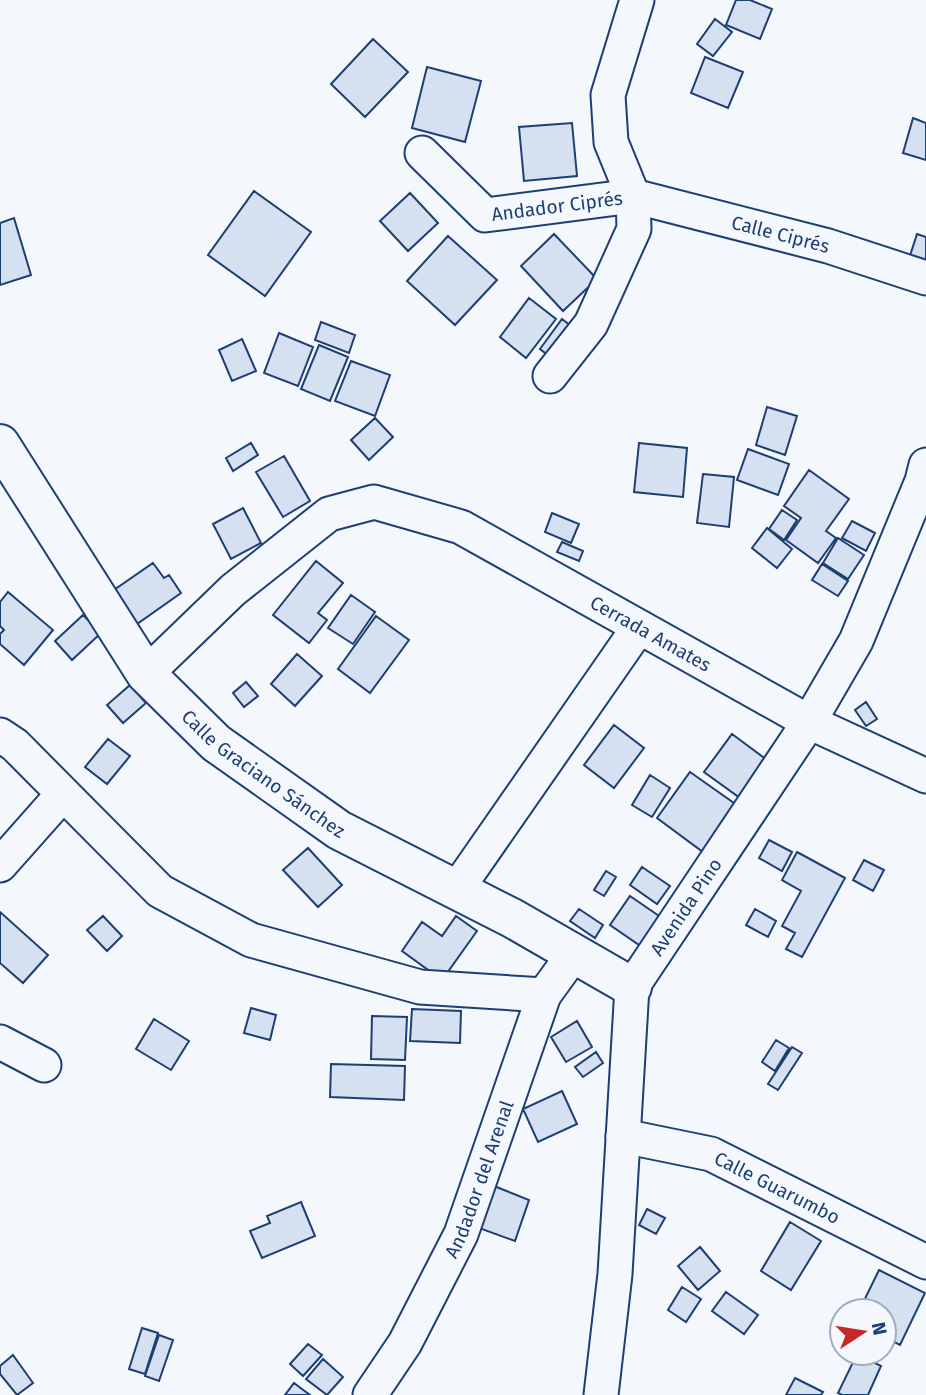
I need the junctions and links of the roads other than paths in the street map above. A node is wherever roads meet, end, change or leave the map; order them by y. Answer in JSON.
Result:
{"nodes":[{"id":1,"x":638,"y":0,"type":"edge"},
{"id":2,"x":422,"y":153,"type":"dead end"},
{"id":3,"x":633,"y":197,"type":"junction"},
{"id":4,"x":926,"y":278,"type":"edge"},
{"id":5,"x":550,"y":376,"type":"dead end"},
{"id":6,"x":0,"y":444,"type":"edge"},
{"id":7,"x":926,"y":465,"type":"edge"},
{"id":8,"x":639,"y":627,"type":"junction"},
{"id":9,"x":146,"y":674,"type":"junction"},
{"id":10,"x":809,"y":722,"type":"junction"},
{"id":11,"x":0,"y":735,"type":"edge"},
{"id":12,"x":926,"y":776,"type":"edge"},
{"id":13,"x":63,"y":793,"type":"junction"},
{"id":14,"x":0,"y":865,"type":"edge"},
{"id":15,"x":457,"y":888,"type":"junction"},
{"id":16,"x":573,"y":955,"type":"junction"},
{"id":17,"x":632,"y":987,"type":"junction"},
{"id":18,"x":544,"y":995,"type":"junction"},
{"id":19,"x":0,"y":1042,"type":"edge"},
{"id":20,"x":44,"y":1065,"type":"dead end"},
{"id":21,"x":623,"y":1136,"type":"junction"},
{"id":22,"x":926,"y":1262,"type":"edge"},
{"id":23,"x":370,"y":1395,"type":"edge"},
{"id":24,"x":601,"y":1395,"type":"edge"}],
"edges":[{"from":1,"to":3,"type":"street"},
{"from":2,"to":3,"type":"street","name":"Andador Ciprés"},
{"from":3,"to":4,"type":"street","name":"Calle Ciprés"},
{"from":3,"to":5,"type":"street"},
{"from":6,"to":9,"type":"street","name":"Calle Graciano Sánchez"},
{"from":7,"to":10,"type":"street","name":"Avenida Pino"},
{"from":8,"to":9,"type":"street","name":"Cerrada Amates"},
{"from":8,"to":10,"type":"street","name":"Cerrada Amates"},
{"from":8,"to":15,"type":"street"},
{"from":9,"to":15,"type":"street","name":"Calle Graciano Sánchez"},
{"from":10,"to":12,"type":"street","name":"Cerrada Amates"},
{"from":10,"to":17,"type":"street","name":"Avenida Pino"},
{"from":11,"to":13,"type":"street"},
{"from":13,"to":14,"type":"street"},
{"from":13,"to":18,"type":"street"},
{"from":15,"to":16,"type":"street","name":"Calle Graciano Sánchez"},
{"from":16,"to":17,"type":"street","name":"Calle Graciano Sánchez"},
{"from":16,"to":18,"type":"street","name":"Andador del Arenal"},
{"from":17,"to":21,"type":"street"},
{"from":18,"to":23,"type":"street","name":"Andador del Arenal"},
{"from":19,"to":20,"type":"street"},
{"from":21,"to":22,"type":"street","name":"Calle Guarumbo"},
{"from":21,"to":24,"type":"street"}]}
